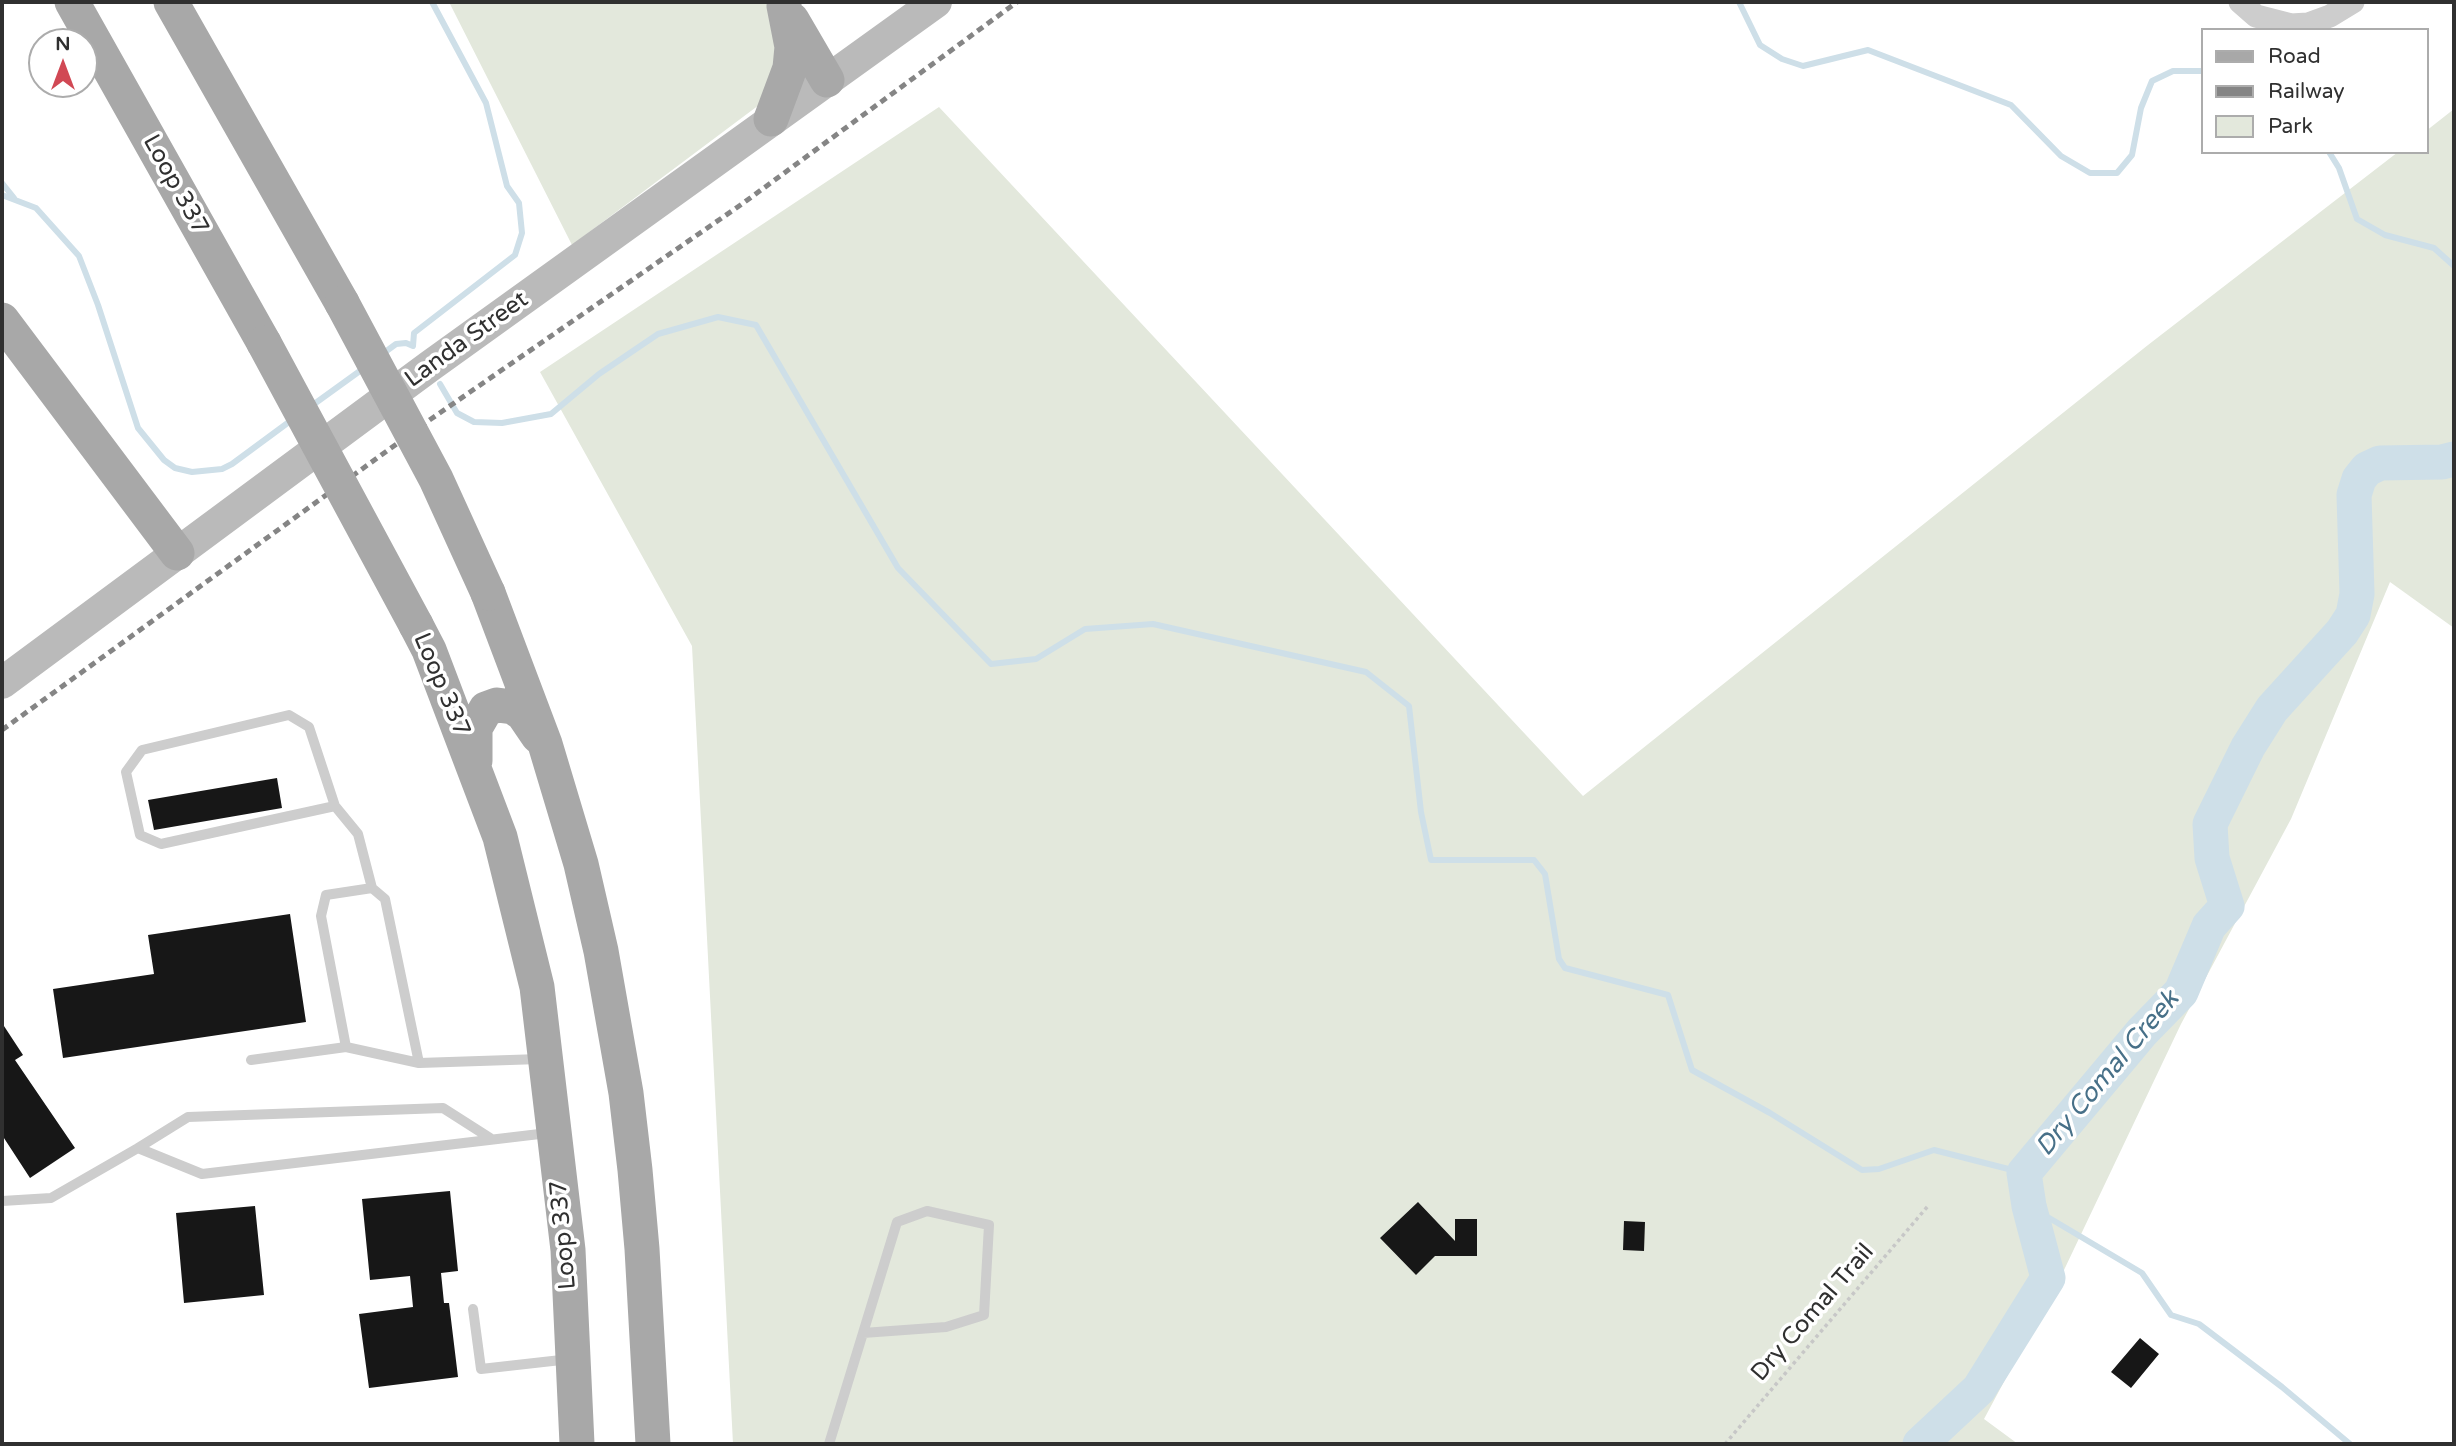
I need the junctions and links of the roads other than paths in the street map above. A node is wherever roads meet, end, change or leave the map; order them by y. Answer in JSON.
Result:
{"nodes":[{"id":1,"x":72,"y":2,"type":"edge"},
{"id":2,"x":172,"y":2,"type":"edge"},
{"id":3,"x":936,"y":2,"type":"edge"},
{"id":4,"x":2240,"y":2,"type":"edge"},
{"id":5,"x":2353,"y":2,"type":"edge"},
{"id":6,"x":783,"y":4,"type":"edge"},
{"id":7,"x":827,"y":80,"type":"junction"},
{"id":8,"x":771,"y":119,"type":"junction"},
{"id":9,"x":2,"y":320,"type":"edge"},
{"id":10,"x":177,"y":553,"type":"junction"},
{"id":11,"x":2,"y":682,"type":"edge"},
{"id":12,"x":550,"y":758,"type":"junction"},
{"id":13,"x":475,"y":769,"type":"junction"},
{"id":14,"x":335,"y":806,"type":"junction"},
{"id":15,"x":372,"y":888,"type":"junction"},
{"id":16,"x":346,"y":1047,"type":"junction"},
{"id":17,"x":251,"y":1059,"type":"dead end"},
{"id":18,"x":546,"y":1059,"type":"junction"},
{"id":19,"x":419,"y":1063,"type":"junction"},
{"id":20,"x":554,"y":1132,"type":"junction"},
{"id":21,"x":490,"y":1139,"type":"junction"},
{"id":22,"x":138,"y":1147,"type":"junction"},
{"id":23,"x":2,"y":1201,"type":"edge"},
{"id":24,"x":473,"y":1309,"type":"dead end"},
{"id":25,"x":863,"y":1333,"type":"junction"},
{"id":26,"x":573,"y":1359,"type":"junction"},
{"id":27,"x":577,"y":1444,"type":"edge"},
{"id":28,"x":653,"y":1444,"type":"edge"},
{"id":29,"x":829,"y":1444,"type":"edge"}],
"edges":[{"from":1,"to":13,"type":"main road","name":"Loop 337","bridge":true},
{"from":2,"to":12,"type":"main road","bridge":true},
{"from":3,"to":7,"type":"street","name":"Landa Street"},
{"from":4,"to":5,"type":"street"},
{"from":6,"to":7,"type":"main road"},
{"from":6,"to":8,"type":"main road"},
{"from":7,"to":8,"type":"street","name":"Landa Street"},
{"from":8,"to":10,"type":"street","name":"Landa Street"},
{"from":9,"to":10,"type":"main road"},
{"from":10,"to":11,"type":"street","name":"Landa Street"},
{"from":12,"to":13,"type":"main road"},
{"from":12,"to":28,"type":"main road"},
{"from":13,"to":18,"type":"main road","name":"Loop 337"},
{"from":14,"to":14,"type":"lane"},
{"from":14,"to":15,"type":"lane"},
{"from":15,"to":16,"type":"lane"},
{"from":15,"to":19,"type":"lane"},
{"from":16,"to":17,"type":"lane"},
{"from":16,"to":19,"type":"lane"},
{"from":18,"to":19,"type":"lane"},
{"from":18,"to":20,"type":"main road","name":"Loop 337"},
{"from":20,"to":21,"type":"lane"},
{"from":20,"to":26,"type":"main road","name":"Loop 337"},
{"from":21,"to":22,"type":"lane"},
{"from":21,"to":22,"type":"lane"},
{"from":22,"to":23,"type":"lane"},
{"from":24,"to":26,"type":"lane"},
{"from":25,"to":25,"type":"lane"},
{"from":25,"to":29,"type":"lane"},
{"from":26,"to":27,"type":"main road","name":"Loop 337"}]}
